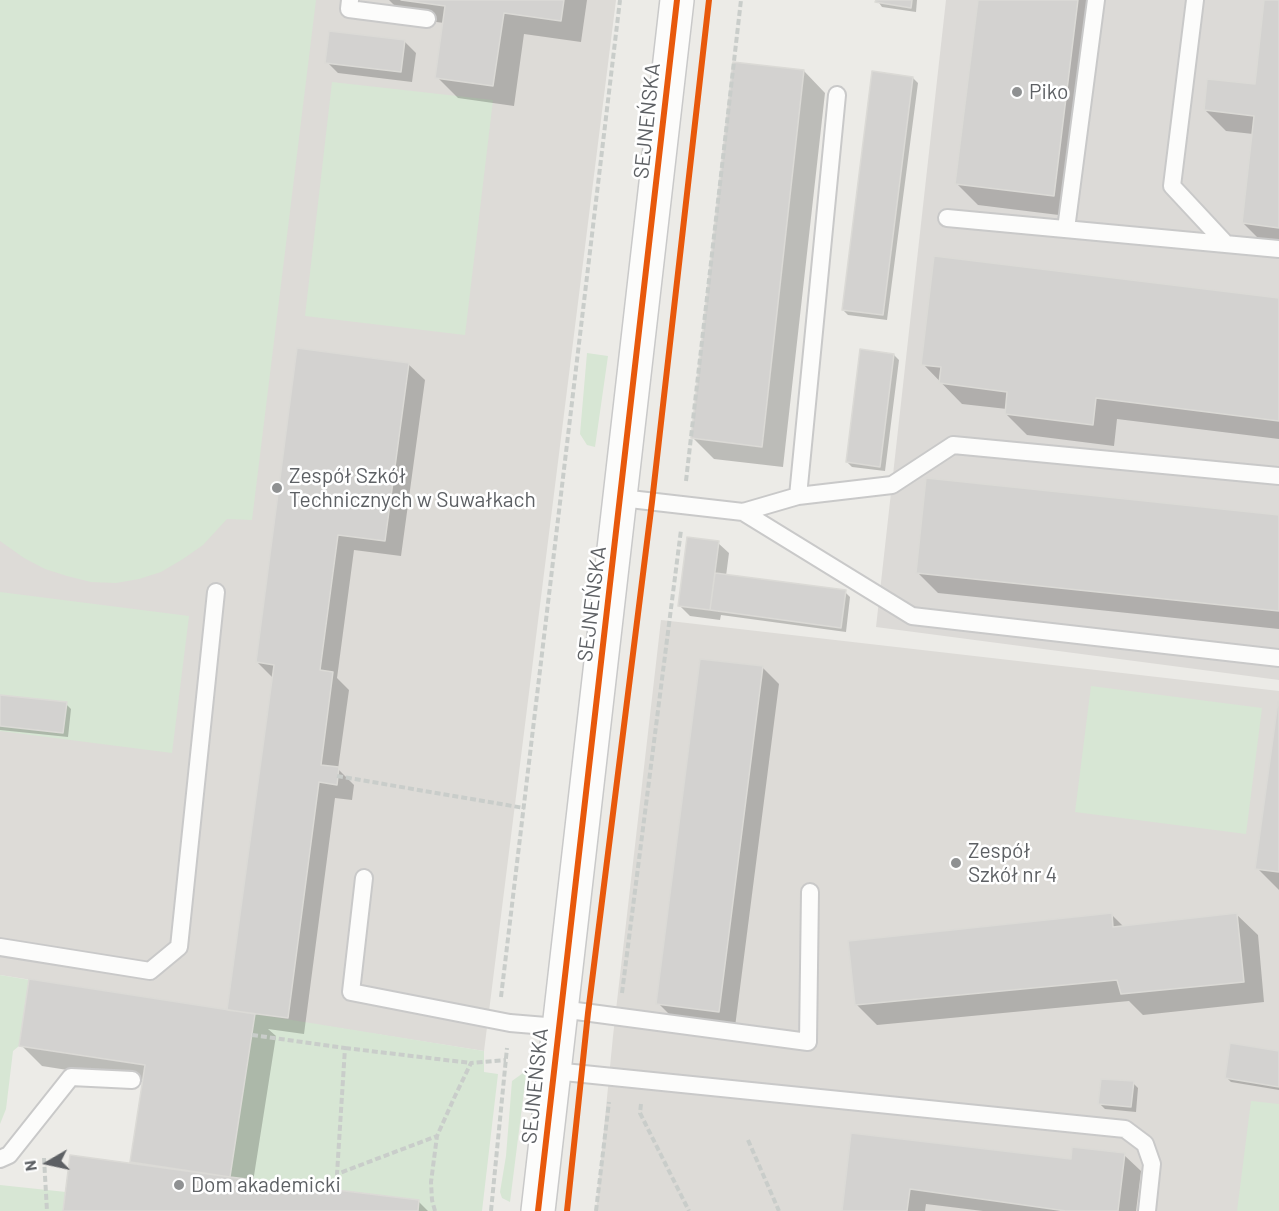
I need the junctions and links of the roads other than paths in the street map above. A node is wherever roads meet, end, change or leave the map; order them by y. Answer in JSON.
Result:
{"nodes":[{"id":1,"x":350,"y":0,"type":"edge"},
{"id":2,"x":677,"y":0,"type":"edge"},
{"id":3,"x":1096,"y":0,"type":"edge"},
{"id":4,"x":1195,"y":0,"type":"edge"},
{"id":5,"x":427,"y":19,"type":"dead end"},
{"id":6,"x":837,"y":95,"type":"dead end"},
{"id":7,"x":947,"y":218,"type":"dead end"},
{"id":8,"x":1066,"y":229,"type":"junction"},
{"id":9,"x":1226,"y":244,"type":"junction"},
{"id":10,"x":1279,"y":249,"type":"edge"},
{"id":11,"x":1279,"y":476,"type":"edge"},
{"id":12,"x":798,"y":496,"type":"junction"},
{"id":13,"x":621,"y":498,"type":"junction"},
{"id":14,"x":743,"y":512,"type":"junction"},
{"id":15,"x":216,"y":592,"type":"dead end"},
{"id":16,"x":1279,"y":658,"type":"edge"},
{"id":17,"x":364,"y":878,"type":"dead end"},
{"id":18,"x":810,"y":892,"type":"dead end"},
{"id":19,"x":0,"y":947,"type":"edge"},
{"id":20,"x":560,"y":1018,"type":"junction"},
{"id":21,"x":554,"y":1071,"type":"junction"},
{"id":22,"x":132,"y":1080,"type":"dead end"},
{"id":23,"x":0,"y":1159,"type":"edge"},
{"id":24,"x":538,"y":1211,"type":"edge"},
{"id":25,"x":1147,"y":1211,"type":"edge"}],
"edges":[{"from":1,"to":5,"type":"lane"},
{"from":2,"to":13,"type":"street","name":"SEJNEŃSKA"},
{"from":3,"to":8,"type":"lane"},
{"from":4,"to":9,"type":"lane"},
{"from":6,"to":12,"type":"lane"},
{"from":7,"to":8,"type":"lane"},
{"from":8,"to":9,"type":"lane"},
{"from":9,"to":10,"type":"lane"},
{"from":11,"to":12,"type":"lane"},
{"from":12,"to":14,"type":"lane"},
{"from":13,"to":14,"type":"lane"},
{"from":13,"to":20,"type":"street","name":"SEJNEŃSKA"},
{"from":14,"to":16,"type":"lane"},
{"from":15,"to":19,"type":"lane"},
{"from":17,"to":20,"type":"lane"},
{"from":18,"to":20,"type":"lane"},
{"from":20,"to":21,"type":"street","name":"SEJNEŃSKA"},
{"from":21,"to":24,"type":"street","name":"SEJNEŃSKA"},
{"from":21,"to":25,"type":"lane"},
{"from":22,"to":23,"type":"lane"}]}
